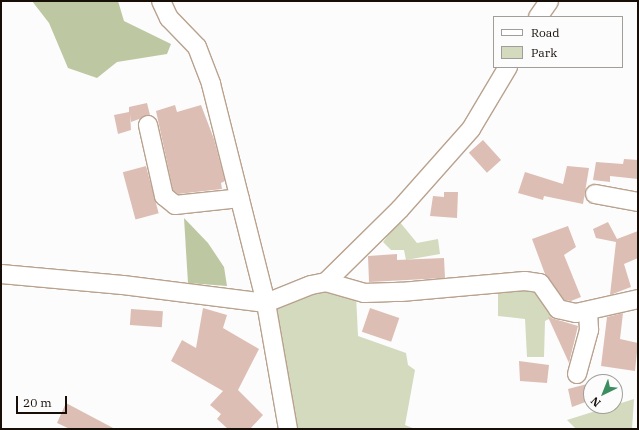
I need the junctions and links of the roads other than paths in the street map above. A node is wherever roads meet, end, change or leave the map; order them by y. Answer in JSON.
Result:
{"nodes":[{"id":1,"x":161,"y":1,"type":"edge"},
{"id":2,"x":549,"y":1,"type":"edge"},
{"id":3,"x":539,"y":16,"type":"edge"},
{"id":4,"x":507,"y":68,"type":"edge"},
{"id":5,"x":148,"y":126,"type":"dead end"},
{"id":6,"x":595,"y":194,"type":"dead end"},
{"id":7,"x":240,"y":198,"type":"junction"},
{"id":8,"x":638,"y":202,"type":"edge"},
{"id":9,"x":1,"y":274,"type":"edge"},
{"id":10,"x":326,"y":282,"type":"junction"},
{"id":11,"x":638,"y":299,"type":"edge"},
{"id":12,"x":266,"y":303,"type":"junction"},
{"id":13,"x":588,"y":311,"type":"junction"},
{"id":14,"x":577,"y":374,"type":"dead end"},
{"id":15,"x":288,"y":429,"type":"edge"}],
"edges":[{"from":1,"to":7,"type":"street"},
{"from":2,"to":3,"type":"street"},
{"from":4,"to":10,"type":"street"},
{"from":5,"to":7,"type":"street"},
{"from":6,"to":8,"type":"street"},
{"from":7,"to":12,"type":"street"},
{"from":9,"to":12,"type":"street"},
{"from":10,"to":12,"type":"street"},
{"from":10,"to":13,"type":"street"},
{"from":11,"to":13,"type":"street"},
{"from":12,"to":15,"type":"street"},
{"from":13,"to":14,"type":"street"}]}
